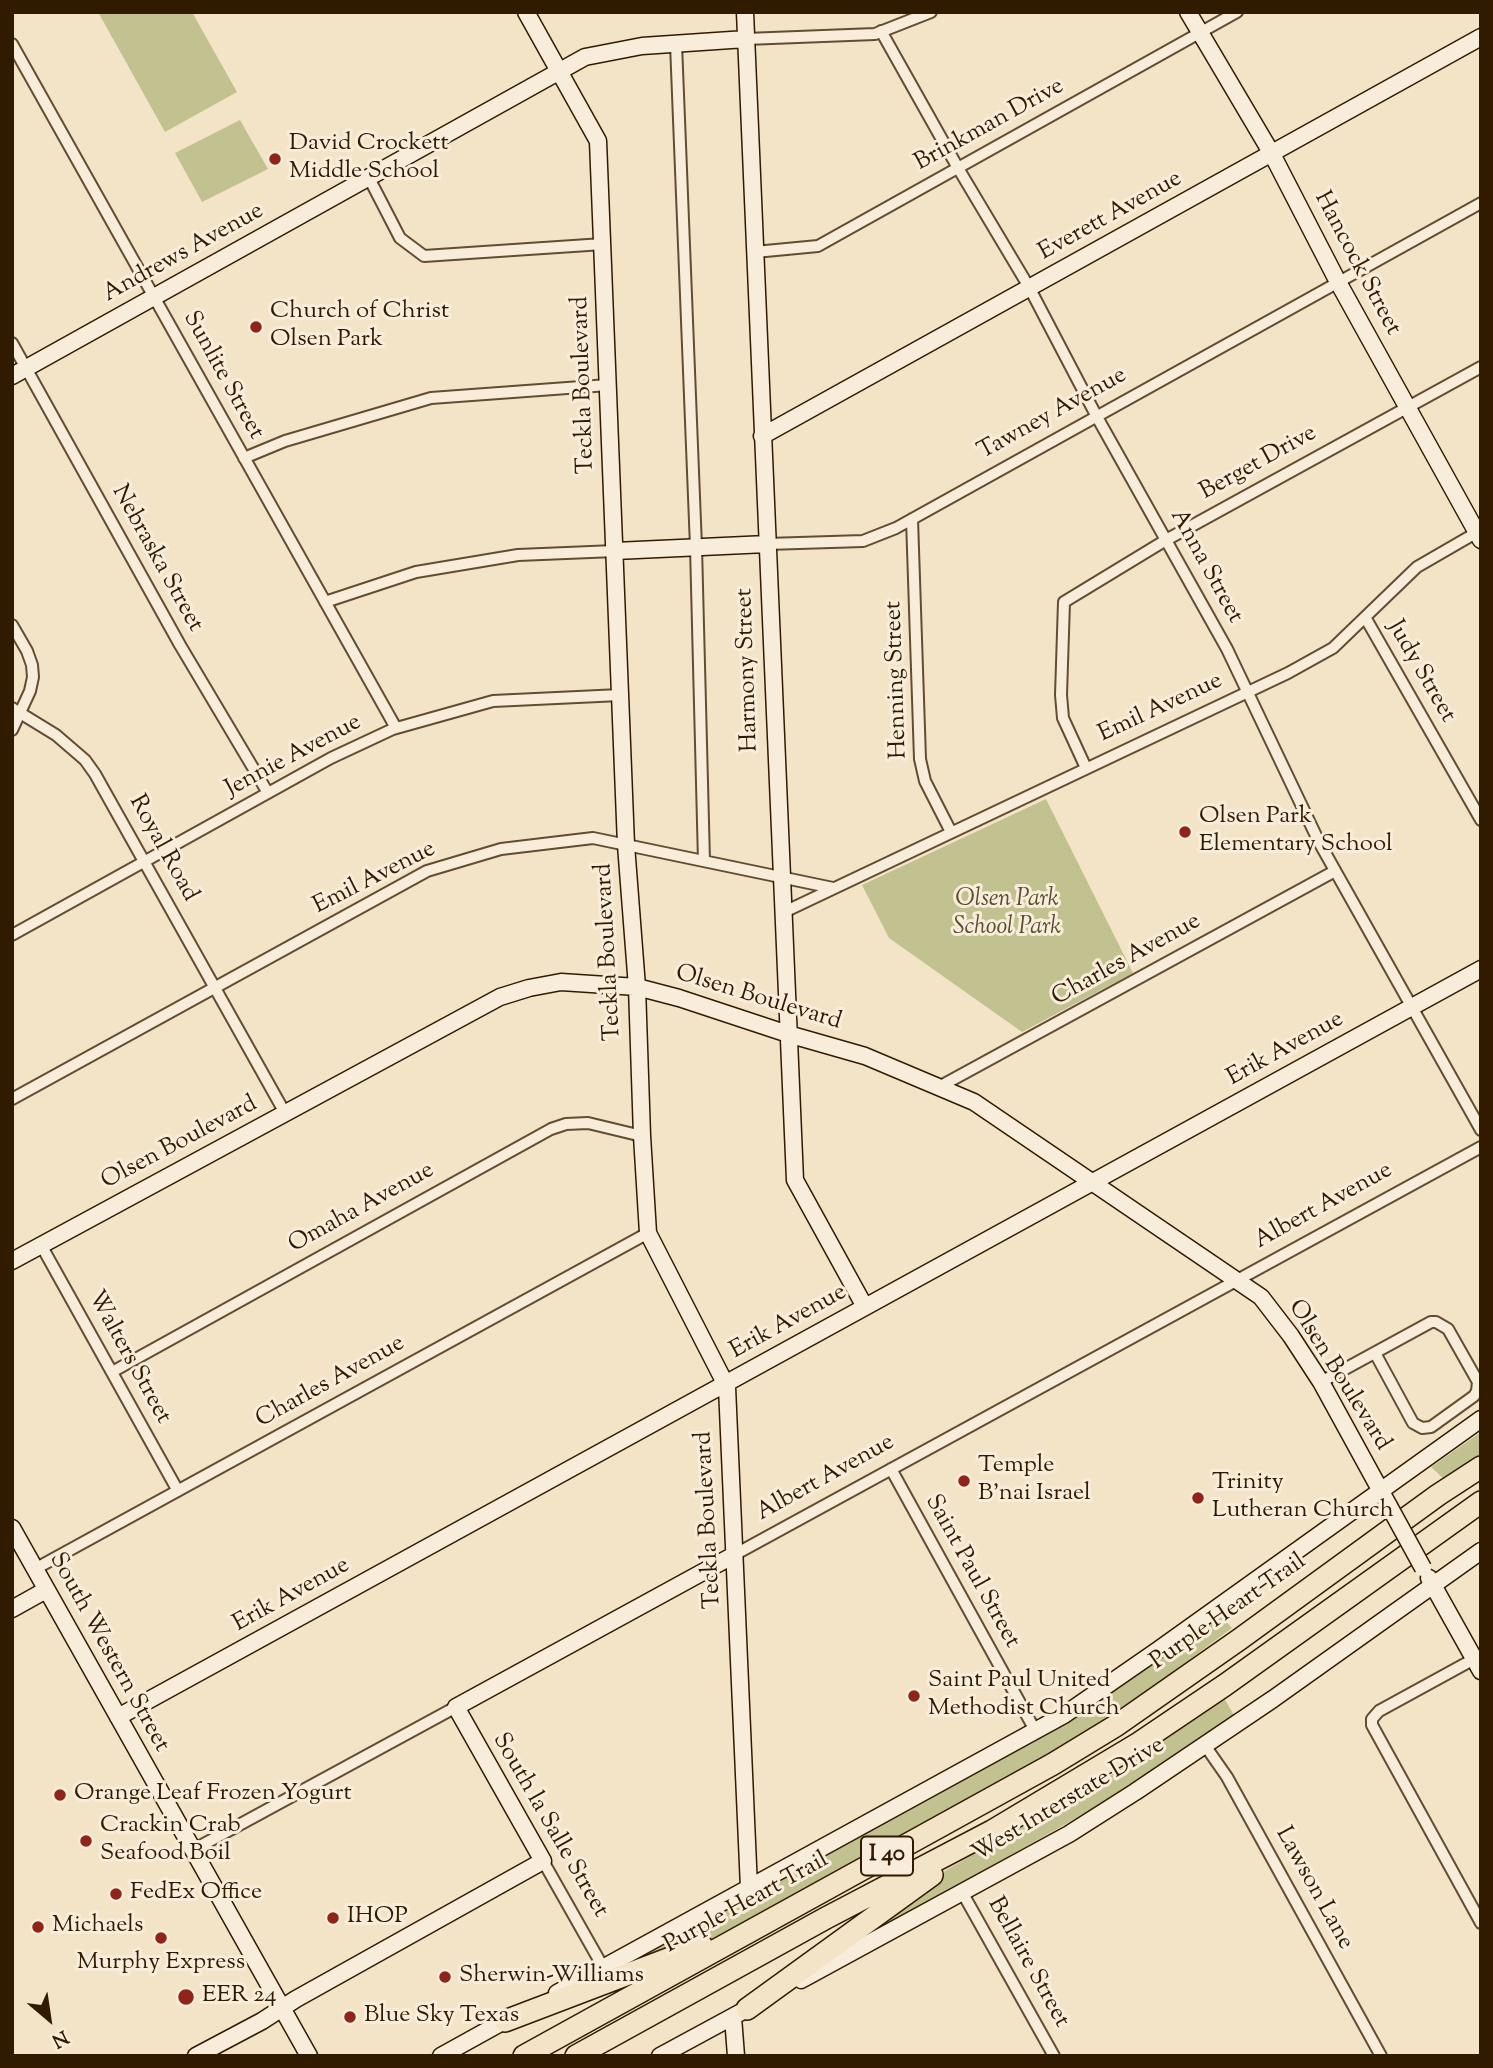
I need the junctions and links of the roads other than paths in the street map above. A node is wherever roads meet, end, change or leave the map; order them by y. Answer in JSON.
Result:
{"nodes":[{"id":1,"x":526,"y":12,"type":"edge"},
{"id":2,"x":745,"y":12,"type":"edge"},
{"id":3,"x":931,"y":12,"type":"edge"},
{"id":4,"x":1188,"y":12,"type":"edge"},
{"id":5,"x":1237,"y":12,"type":"edge"},
{"id":6,"x":881,"y":31,"type":"junction"},
{"id":7,"x":1200,"y":33,"type":"junction"},
{"id":8,"x":1481,"y":37,"type":"edge"},
{"id":9,"x":746,"y":39,"type":"junction"},
{"id":10,"x":12,"y":44,"type":"edge"},
{"id":11,"x":676,"y":44,"type":"junction"},
{"id":12,"x":559,"y":72,"type":"junction"},
{"id":13,"x":1272,"y":155,"type":"junction"},
{"id":14,"x":958,"y":168,"type":"junction"},
{"id":15,"x":369,"y":178,"type":"junction"},
{"id":16,"x":1481,"y":203,"type":"edge"},
{"id":17,"x":603,"y":244,"type":"junction"},
{"id":18,"x":755,"y":252,"type":"junction"},
{"id":19,"x":1338,"y":282,"type":"junction"},
{"id":20,"x":1029,"y":287,"type":"junction"},
{"id":21,"x":154,"y":297,"type":"junction"},
{"id":22,"x":12,"y":343,"type":"edge"},
{"id":23,"x":1481,"y":367,"type":"edge"},
{"id":24,"x":19,"y":372,"type":"edge"},
{"id":25,"x":608,"y":385,"type":"junction"},
{"id":26,"x":1407,"y":407,"type":"junction"},
{"id":27,"x":1097,"y":417,"type":"junction"},
{"id":28,"x":762,"y":436,"type":"junction"},
{"id":29,"x":244,"y":458,"type":"junction"},
{"id":30,"x":912,"y":519,"type":"junction"},
{"id":31,"x":1479,"y":534,"type":"edge"},
{"id":32,"x":1166,"y":540,"type":"junction"},
{"id":33,"x":767,"y":544,"type":"junction"},
{"id":34,"x":696,"y":547,"type":"junction"},
{"id":35,"x":615,"y":551,"type":"junction"},
{"id":36,"x":325,"y":602,"type":"junction"},
{"id":37,"x":1365,"y":617,"type":"junction"},
{"id":38,"x":12,"y":625,"type":"edge"},
{"id":39,"x":1248,"y":692,"type":"junction"},
{"id":40,"x":621,"y":695,"type":"junction"},
{"id":41,"x":17,"y":710,"type":"edge"},
{"id":42,"x":396,"y":728,"type":"junction"},
{"id":43,"x":12,"y":730,"type":"edge"},
{"id":44,"x":1086,"y":768,"type":"junction"},
{"id":45,"x":268,"y":793,"type":"junction"},
{"id":46,"x":1481,"y":820,"type":"edge"},
{"id":47,"x":951,"y":832,"type":"junction"},
{"id":48,"x":626,"y":845,"type":"junction"},
{"id":49,"x":145,"y":861,"type":"junction"},
{"id":50,"x":704,"y":861,"type":"junction"},
{"id":51,"x":1335,"y":871,"type":"junction"},
{"id":52,"x":781,"y":876,"type":"junction"},
{"id":53,"x":833,"y":888,"type":"junction"},
{"id":54,"x":782,"y":913,"type":"junction"},
{"id":55,"x":12,"y":934,"type":"edge"},
{"id":56,"x":1481,"y":968,"type":"edge"},
{"id":57,"x":637,"y":987,"type":"junction"},
{"id":58,"x":216,"y":988,"type":"junction"},
{"id":59,"x":1412,"y":1006,"type":"junction"},
{"id":60,"x":788,"y":1034,"type":"junction"},
{"id":61,"x":939,"y":1087,"type":"junction"},
{"id":62,"x":12,"y":1099,"type":"edge"},
{"id":63,"x":285,"y":1113,"type":"junction"},
{"id":64,"x":1481,"y":1130,"type":"edge"},
{"id":65,"x":642,"y":1136,"type":"junction"},
{"id":66,"x":1481,"y":1147,"type":"edge"},
{"id":67,"x":1092,"y":1182,"type":"junction"},
{"id":68,"x":648,"y":1233,"type":"junction"},
{"id":69,"x":41,"y":1245,"type":"junction"},
{"id":70,"x":12,"y":1261,"type":"edge"},
{"id":71,"x":1237,"y":1280,"type":"junction"},
{"id":72,"x":865,"y":1307,"type":"junction"},
{"id":73,"x":1375,"y":1353,"type":"junction"},
{"id":74,"x":112,"y":1371,"type":"junction"},
{"id":75,"x":1321,"y":1382,"type":"junction"},
{"id":76,"x":726,"y":1384,"type":"junction"},
{"id":77,"x":1481,"y":1419,"type":"edge"},
{"id":78,"x":1481,"y":1467,"type":"edge"},
{"id":79,"x":891,"y":1469,"type":"junction"},
{"id":80,"x":1381,"y":1490,"type":"junction"},
{"id":81,"x":178,"y":1491,"type":"junction"},
{"id":82,"x":1481,"y":1502,"type":"edge"},
{"id":83,"x":12,"y":1528,"type":"edge"},
{"id":84,"x":1481,"y":1551,"type":"edge"},
{"id":85,"x":734,"y":1555,"type":"junction"},
{"id":86,"x":35,"y":1569,"type":"junction"},
{"id":87,"x":1433,"y":1585,"type":"junction"},
{"id":88,"x":46,"y":1590,"type":"junction"},
{"id":89,"x":12,"y":1609,"type":"edge"},
{"id":90,"x":1477,"y":1665,"type":"edge"},
{"id":91,"x":456,"y":1707,"type":"junction"},
{"id":92,"x":118,"y":1717,"type":"junction"},
{"id":93,"x":1036,"y":1731,"type":"junction"},
{"id":94,"x":1204,"y":1744,"type":"junction"},
{"id":95,"x":992,"y":1831,"type":"junction"},
{"id":96,"x":193,"y":1850,"type":"junction"},
{"id":97,"x":543,"y":1861,"type":"junction"},
{"id":98,"x":749,"y":1888,"type":"junction"},
{"id":99,"x":962,"y":1892,"type":"junction"},
{"id":100,"x":801,"y":1905,"type":"junction"},
{"id":101,"x":1481,"y":1923,"type":"edge"},
{"id":102,"x":603,"y":1967,"type":"junction"},
{"id":103,"x":282,"y":2008,"type":"junction"},
{"id":104,"x":740,"y":2013,"type":"junction"},
{"id":105,"x":505,"y":2021,"type":"junction"},
{"id":106,"x":196,"y":2056,"type":"edge"},
{"id":107,"x":309,"y":2056,"type":"edge"},
{"id":108,"x":441,"y":2056,"type":"edge"},
{"id":109,"x":524,"y":2056,"type":"edge"},
{"id":110,"x":576,"y":2056,"type":"edge"},
{"id":111,"x":660,"y":2056,"type":"edge"},
{"id":112,"x":736,"y":2056,"type":"edge"},
{"id":113,"x":1055,"y":2056,"type":"edge"},
{"id":114,"x":1381,"y":2056,"type":"edge"}],
"edges":[{"from":1,"to":12,"type":"main road","name":"Teckla Boulevard"},
{"from":2,"to":9,"type":"main road","name":"Harmony Street"},
{"from":3,"to":6,"type":"street","name":"Andrews Avenue"},
{"from":4,"to":7,"type":"main road","name":"Hancock Street"},
{"from":5,"to":7,"type":"street","name":"Brinkman Drive"},
{"from":6,"to":9,"type":"street","name":"Andrews Avenue"},
{"from":6,"to":14,"type":"street","name":"Anna Street"},
{"from":7,"to":13,"type":"main road","name":"Hancock Street"},
{"from":7,"to":14,"type":"street","name":"Brinkman Drive"},
{"from":8,"to":13,"type":"main road","name":"Everett Avenue"},
{"from":9,"to":11,"type":"main road","name":"Andrews Avenue"},
{"from":9,"to":18,"type":"main road","name":"Harmony Street"},
{"from":10,"to":21,"type":"street","name":"Sunlite Street"},
{"from":11,"to":12,"type":"main road","name":"Andrews Avenue"},
{"from":11,"to":34,"type":"street"},
{"from":12,"to":15,"type":"main road","name":"Andrews Avenue"},
{"from":12,"to":17,"type":"main road","name":"Teckla Boulevard"},
{"from":13,"to":19,"type":"main road","name":"Hancock Street"},
{"from":13,"to":20,"type":"main road","name":"Everett Avenue"},
{"from":14,"to":18,"type":"street","name":"Brinkman Drive"},
{"from":14,"to":20,"type":"street","name":"Anna Street"},
{"from":15,"to":17,"type":"street"},
{"from":15,"to":21,"type":"main road","name":"Andrews Avenue"},
{"from":16,"to":19,"type":"street","name":"Tawney Avenue"},
{"from":17,"to":25,"type":"main road","name":"Teckla Boulevard"},
{"from":18,"to":28,"type":"main road","name":"Harmony Street"},
{"from":19,"to":26,"type":"main road","name":"Hancock Street"},
{"from":19,"to":27,"type":"street","name":"Tawney Avenue"},
{"from":20,"to":27,"type":"street","name":"Anna Street"},
{"from":20,"to":28,"type":"main road","name":"Everett Avenue"},
{"from":21,"to":24,"type":"main road","name":"Andrews Avenue"},
{"from":21,"to":29,"type":"street","name":"Sunlite Street"},
{"from":22,"to":24,"type":"street","name":"Nebraska Street"},
{"from":23,"to":26,"type":"street","name":"Berget Drive"},
{"from":24,"to":45,"type":"street","name":"Nebraska Street"},
{"from":25,"to":29,"type":"street"},
{"from":25,"to":35,"type":"main road","name":"Teckla Boulevard"},
{"from":26,"to":31,"type":"main road","name":"Hancock Street"},
{"from":26,"to":32,"type":"street","name":"Berget Drive"},
{"from":27,"to":30,"type":"street","name":"Tawney Avenue"},
{"from":27,"to":32,"type":"street","name":"Anna Street"},
{"from":28,"to":33,"type":"main road","name":"Harmony Street"},
{"from":29,"to":36,"type":"street","name":"Sunlite Street"},
{"from":30,"to":33,"type":"street","name":"Tawney Avenue"},
{"from":30,"to":47,"type":"street","name":"Henning Street"},
{"from":31,"to":37,"type":"street","name":"Emil Avenue"},
{"from":32,"to":39,"type":"street","name":"Anna Street"},
{"from":32,"to":44,"type":"street","name":"Berget Drive"},
{"from":33,"to":34,"type":"main road","name":"Tawney Avenue"},
{"from":33,"to":52,"type":"main road","name":"Harmony Street"},
{"from":34,"to":35,"type":"main road","name":"Tawney Avenue"},
{"from":34,"to":50,"type":"street"},
{"from":35,"to":36,"type":"street"},
{"from":35,"to":40,"type":"main road","name":"Teckla Boulevard"},
{"from":36,"to":42,"type":"street","name":"Sunlite Street"},
{"from":37,"to":39,"type":"street","name":"Emil Avenue"},
{"from":37,"to":46,"type":"street","name":"Judy Street"},
{"from":38,"to":41,"type":"street"},
{"from":39,"to":44,"type":"street","name":"Emil Avenue"},
{"from":39,"to":51,"type":"street","name":"Anna Street"},
{"from":40,"to":42,"type":"street","name":"Jennie Avenue"},
{"from":40,"to":48,"type":"main road","name":"Teckla Boulevard"},
{"from":41,"to":43,"type":"street"},
{"from":41,"to":49,"type":"street","name":"Royal Road"},
{"from":42,"to":45,"type":"street","name":"Jennie Avenue"},
{"from":44,"to":47,"type":"street","name":"Emil Avenue"},
{"from":45,"to":49,"type":"street","name":"Jennie Avenue"},
{"from":47,"to":53,"type":"street","name":"Emil Avenue"},
{"from":48,"to":50,"type":"street","name":"Emil Avenue"},
{"from":48,"to":57,"type":"main road","name":"Teckla Boulevard"},
{"from":48,"to":58,"type":"street","name":"Emil Avenue"},
{"from":49,"to":55,"type":"street","name":"Jennie Avenue"},
{"from":49,"to":58,"type":"street","name":"Royal Road"},
{"from":50,"to":52,"type":"street","name":"Emil Avenue"},
{"from":51,"to":59,"type":"street","name":"Anna Street"},
{"from":51,"to":61,"type":"street","name":"Charles Avenue"},
{"from":52,"to":53,"type":"street","name":"Emil Avenue"},
{"from":52,"to":54,"type":"main road","name":"Harmony Street"},
{"from":53,"to":54,"type":"street","name":"Emil Avenue"},
{"from":54,"to":60,"type":"main road","name":"Harmony Street"},
{"from":56,"to":59,"type":"main road","name":"Erik Avenue"},
{"from":57,"to":60,"type":"main road","name":"Olsen Boulevard"},
{"from":57,"to":63,"type":"main road","name":"Olsen Boulevard"},
{"from":57,"to":65,"type":"main road","name":"Teckla Boulevard"},
{"from":58,"to":62,"type":"street","name":"Emil Avenue"},
{"from":58,"to":63,"type":"street","name":"Royal Road"},
{"from":59,"to":64,"type":"street","name":"Anna Street"},
{"from":59,"to":67,"type":"main road","name":"Erik Avenue"},
{"from":60,"to":61,"type":"main road","name":"Olsen Boulevard"},
{"from":60,"to":72,"type":"main road","name":"Harmony Street"},
{"from":61,"to":67,"type":"main road","name":"Olsen Boulevard"},
{"from":63,"to":69,"type":"main road","name":"Olsen Boulevard"},
{"from":65,"to":68,"type":"main road","name":"Teckla Boulevard"},
{"from":65,"to":74,"type":"street","name":"Omaha Avenue"},
{"from":66,"to":71,"type":"street","name":"Albert Avenue"},
{"from":67,"to":71,"type":"main road","name":"Olsen Boulevard"},
{"from":67,"to":72,"type":"main road","name":"Erik Avenue"},
{"from":68,"to":76,"type":"main road","name":"Teckla Boulevard"},
{"from":68,"to":81,"type":"street","name":"Charles Avenue"},
{"from":69,"to":70,"type":"main road","name":"Olsen Boulevard"},
{"from":69,"to":74,"type":"street","name":"Walters Street"},
{"from":71,"to":75,"type":"main road","name":"Olsen Boulevard"},
{"from":71,"to":79,"type":"street","name":"Albert Avenue"},
{"from":72,"to":76,"type":"main road","name":"Erik Avenue"},
{"from":73,"to":73,"type":"street"},
{"from":73,"to":75,"type":"street"},
{"from":74,"to":81,"type":"street","name":"Walters Street"},
{"from":75,"to":80,"type":"main road","name":"Olsen Boulevard"},
{"from":76,"to":85,"type":"main road","name":"Teckla Boulevard"},
{"from":76,"to":92,"type":"main road","name":"Erik Avenue"},
{"from":77,"to":80,"type":"main road"},
{"from":78,"to":100,"type":"highway","name":"Purple Heart Trail","number":"I 40"},
{"from":79,"to":85,"type":"street","name":"Albert Avenue"},
{"from":79,"to":93,"type":"street","name":"Saint Paul Street"},
{"from":80,"to":87,"type":"main road","name":"Olsen Boulevard","bridge":true},
{"from":80,"to":93,"type":"main road"},
{"from":81,"to":86,"type":"street","name":"Charles Avenue"},
{"from":82,"to":95,"type":"highway","name":"Purple Heart Trail","number":"I 40"},
{"from":83,"to":86,"type":"main road","name":"South Western Street"},
{"from":84,"to":87,"type":"main road","name":"West Interstate Drive"},
{"from":85,"to":91,"type":"main road","name":"Albert Avenue"},
{"from":85,"to":98,"type":"main road","name":"Teckla Boulevard"},
{"from":86,"to":88,"type":"main road","name":"South Western Street"},
{"from":87,"to":90,"type":"main road","name":"Olsen Boulevard"},
{"from":87,"to":94,"type":"main road","name":"West Interstate Drive"},
{"from":88,"to":89,"type":"main road"},
{"from":88,"to":92,"type":"main road","name":"South Western Street"},
{"from":90,"to":101,"type":"street"},
{"from":91,"to":96,"type":"street","name":"Albert Avenue"},
{"from":91,"to":97,"type":"main road","name":"South la Salle Street"},
{"from":92,"to":96,"type":"main road","name":"South Western Street"},
{"from":93,"to":98,"type":"main road"},
{"from":94,"to":99,"type":"main road","name":"West Interstate Drive"},
{"from":94,"to":114,"type":"street","name":"Lawson Lane"},
{"from":95,"to":104,"type":"highway"},
{"from":95,"to":110,"type":"highway","name":"Purple Heart Trail","number":"I 40"},
{"from":96,"to":103,"type":"main road","name":"South Western Street"},
{"from":97,"to":102,"type":"street","name":"South la Salle Street"},
{"from":97,"to":103,"type":"main road"},
{"from":98,"to":102,"type":"main road"},
{"from":99,"to":104,"type":"main road","name":"West Interstate Drive"},
{"from":99,"to":113,"type":"street","name":"Bellaire Street"},
{"from":100,"to":105,"type":"highway"},
{"from":100,"to":109,"type":"highway","name":"Purple Heart Trail","number":"I 40"},
{"from":102,"to":105,"type":"main road"},
{"from":103,"to":106,"type":"main road"},
{"from":103,"to":107,"type":"main road","name":"South Western Street"},
{"from":104,"to":111,"type":"main road","name":"West Interstate Drive"},
{"from":104,"to":112,"type":"main road"},
{"from":105,"to":108,"type":"main road"}]}
